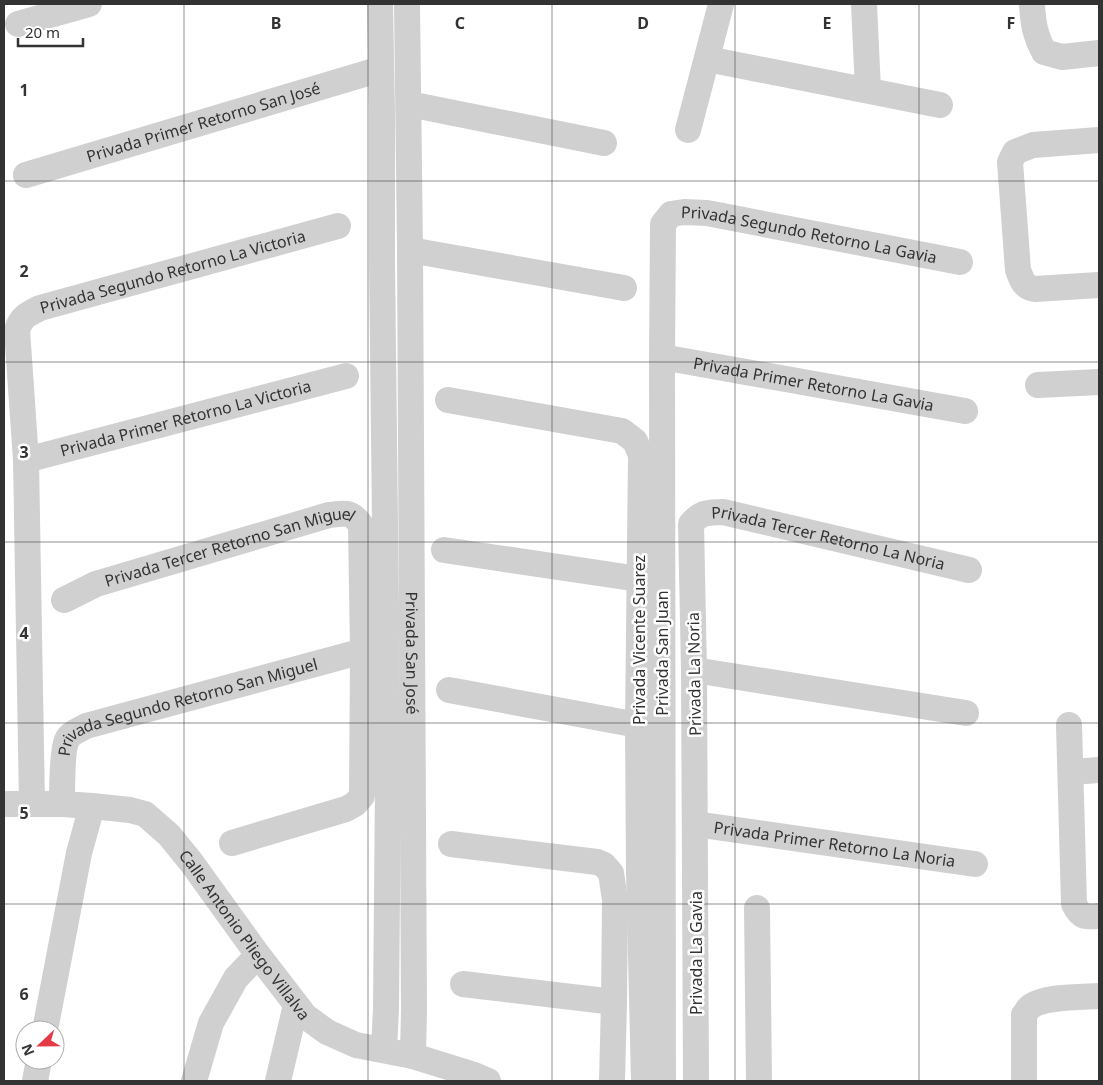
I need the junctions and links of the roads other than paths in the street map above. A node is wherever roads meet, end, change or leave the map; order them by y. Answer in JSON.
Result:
{"nodes":[{"id":1,"x":89,"y":4,"type":"edge"},
{"id":2,"x":380,"y":4,"type":"edge"},
{"id":3,"x":407,"y":4,"type":"edge"},
{"id":4,"x":721,"y":4,"type":"edge"},
{"id":5,"x":864,"y":4,"type":"edge"},
{"id":6,"x":1032,"y":4,"type":"edge"},
{"id":7,"x":18,"y":24,"type":"dead end"},
{"id":8,"x":1099,"y":54,"type":"edge"},
{"id":9,"x":707,"y":58,"type":"junction"},
{"id":10,"x":381,"y":69,"type":"junction"},
{"id":11,"x":868,"y":90,"type":"junction"},
{"id":12,"x":409,"y":104,"type":"junction"},
{"id":13,"x":940,"y":105,"type":"dead end"},
{"id":14,"x":688,"y":130,"type":"dead end"},
{"id":15,"x":1099,"y":140,"type":"edge"},
{"id":16,"x":604,"y":143,"type":"dead end"},
{"id":17,"x":26,"y":175,"type":"dead end"},
{"id":18,"x":663,"y":224,"type":"joint"},
{"id":19,"x":338,"y":226,"type":"dead end"},
{"id":20,"x":410,"y":250,"type":"junction"},
{"id":21,"x":960,"y":262,"type":"dead end"},
{"id":22,"x":1099,"y":286,"type":"edge"},
{"id":23,"x":624,"y":288,"type":"dead end"},
{"id":24,"x":662,"y":357,"type":"junction"},
{"id":25,"x":346,"y":376,"type":"dead end"},
{"id":26,"x":1099,"y":382,"type":"edge"},
{"id":27,"x":1038,"y":385,"type":"dead end"},
{"id":28,"x":448,"y":400,"type":"dead end"},
{"id":29,"x":965,"y":411,"type":"dead end"},
{"id":30,"x":26,"y":460,"type":"junction"},
{"id":31,"x":692,"y":524,"type":"joint"},
{"id":32,"x":444,"y":550,"type":"dead end"},
{"id":33,"x":969,"y":570,"type":"dead end"},
{"id":34,"x":639,"y":580,"type":"junction"},
{"id":35,"x":64,"y":600,"type":"dead end"},
{"id":36,"x":363,"y":651,"type":"junction"},
{"id":37,"x":694,"y":670,"type":"junction"},
{"id":38,"x":449,"y":690,"type":"dead end"},
{"id":39,"x":966,"y":713,"type":"dead end"},
{"id":40,"x":1069,"y":725,"type":"dead end"},
{"id":41,"x":638,"y":726,"type":"junction"},
{"id":42,"x":1099,"y":770,"type":"edge"},
{"id":43,"x":1071,"y":772,"type":"junction"},
{"id":44,"x":4,"y":804,"type":"edge"},
{"id":45,"x":32,"y":804,"type":"junction"},
{"id":46,"x":62,"y":804,"type":"junction"},
{"id":47,"x":92,"y":806,"type":"junction"},
{"id":48,"x":695,"y":824,"type":"junction"},
{"id":49,"x":232,"y":843,"type":"dead end"},
{"id":50,"x":451,"y":844,"type":"dead end"},
{"id":51,"x":975,"y":864,"type":"dead end"},
{"id":52,"x":757,"y":908,"type":"dead end"},
{"id":53,"x":1099,"y":916,"type":"edge"},
{"id":54,"x":258,"y":954,"type":"junction"},
{"id":55,"x":462,"y":984,"type":"dead end"},
{"id":56,"x":1099,"y":996,"type":"edge"},
{"id":57,"x":614,"y":1002,"type":"junction"},
{"id":58,"x":296,"y":1005,"type":"junction"},
{"id":59,"x":47,"y":1020,"type":"edge"},
{"id":60,"x":384,"y":1050,"type":"junction"},
{"id":61,"x":413,"y":1056,"type":"junction"},
{"id":62,"x":194,"y":1081,"type":"edge"},
{"id":63,"x":278,"y":1081,"type":"edge"},
{"id":64,"x":488,"y":1081,"type":"edge"},
{"id":65,"x":612,"y":1081,"type":"edge"},
{"id":66,"x":644,"y":1081,"type":"edge"},
{"id":67,"x":663,"y":1081,"type":"edge"},
{"id":68,"x":696,"y":1081,"type":"edge"},
{"id":69,"x":759,"y":1081,"type":"edge"},
{"id":70,"x":1024,"y":1081,"type":"edge"}],
"edges":[{"from":1,"to":7,"type":"street"},
{"from":2,"to":10,"type":"street"},
{"from":3,"to":12,"type":"street","name":"Privada San José"},
{"from":4,"to":9,"type":"street"},
{"from":5,"to":11,"type":"street"},
{"from":6,"to":8,"type":"street"},
{"from":9,"to":11,"type":"street"},
{"from":9,"to":14,"type":"street"},
{"from":10,"to":17,"type":"street","name":"Privada Primer Retorno San José"},
{"from":10,"to":60,"type":"street"},
{"from":11,"to":13,"type":"street"},
{"from":12,"to":16,"type":"street"},
{"from":12,"to":20,"type":"street","name":"Privada San José"},
{"from":15,"to":22,"type":"street"},
{"from":18,"to":21,"type":"street","name":"Privada Segundo Retorno La Gavia"},
{"from":18,"to":24,"type":"street","name":"Privada San Juan"},
{"from":19,"to":30,"type":"street","name":"Privada Segundo Retorno La Victoria"},
{"from":20,"to":23,"type":"street"},
{"from":20,"to":61,"type":"street","name":"Privada San José"},
{"from":24,"to":29,"type":"street","name":"Privada Primer Retorno La Gavia"},
{"from":24,"to":67,"type":"street","name":"Privada San Juan"},
{"from":25,"to":30,"type":"street","name":"Privada Primer Retorno La Victoria"},
{"from":26,"to":27,"type":"street"},
{"from":28,"to":34,"type":"street","name":"Privada Vicente Suarez"},
{"from":30,"to":45,"type":"street"},
{"from":31,"to":33,"type":"street","name":"Privada Tercer Retorno La Noria"},
{"from":31,"to":37,"type":"street","name":"Privada La Noria"},
{"from":32,"to":34,"type":"street"},
{"from":34,"to":41,"type":"street","name":"Privada Vicente Suarez"},
{"from":35,"to":36,"type":"street","name":"Privada Tercer Retorno San Miguel"},
{"from":36,"to":46,"type":"street","name":"Privada Segundo Retorno San Miguel"},
{"from":36,"to":49,"type":"street"},
{"from":37,"to":39,"type":"street"},
{"from":37,"to":48,"type":"street","name":"Privada La Noria"},
{"from":38,"to":41,"type":"street"},
{"from":40,"to":43,"type":"street"},
{"from":41,"to":66,"type":"street","name":"Privada Vicente Suarez"},
{"from":42,"to":43,"type":"street"},
{"from":43,"to":53,"type":"street"},
{"from":44,"to":45,"type":"street","name":"Calle Antonio Pliego Villalva"},
{"from":45,"to":46,"type":"street","name":"Calle Antonio Pliego Villalva"},
{"from":46,"to":47,"type":"street","name":"Calle Antonio Pliego Villalva"},
{"from":47,"to":54,"type":"street","name":"Calle Antonio Pliego Villalva"},
{"from":47,"to":59,"type":"street"},
{"from":48,"to":51,"type":"street","name":"Privada Primer Retorno La Noria"},
{"from":48,"to":68,"type":"street","name":"Privada La Gavia"},
{"from":50,"to":57,"type":"street"},
{"from":52,"to":69,"type":"street"},
{"from":54,"to":58,"type":"street","name":"Calle Antonio Pliego Villalva"},
{"from":54,"to":62,"type":"street"},
{"from":55,"to":57,"type":"street"},
{"from":56,"to":70,"type":"street"},
{"from":57,"to":65,"type":"street"},
{"from":58,"to":60,"type":"street","name":"Calle Antonio Pliego Villalva"},
{"from":58,"to":63,"type":"street"},
{"from":60,"to":61,"type":"street","name":"Calle Antonio Pliego Villalva"},
{"from":61,"to":64,"type":"street","name":"Calle Antonio Pliego Villalva"}]}
